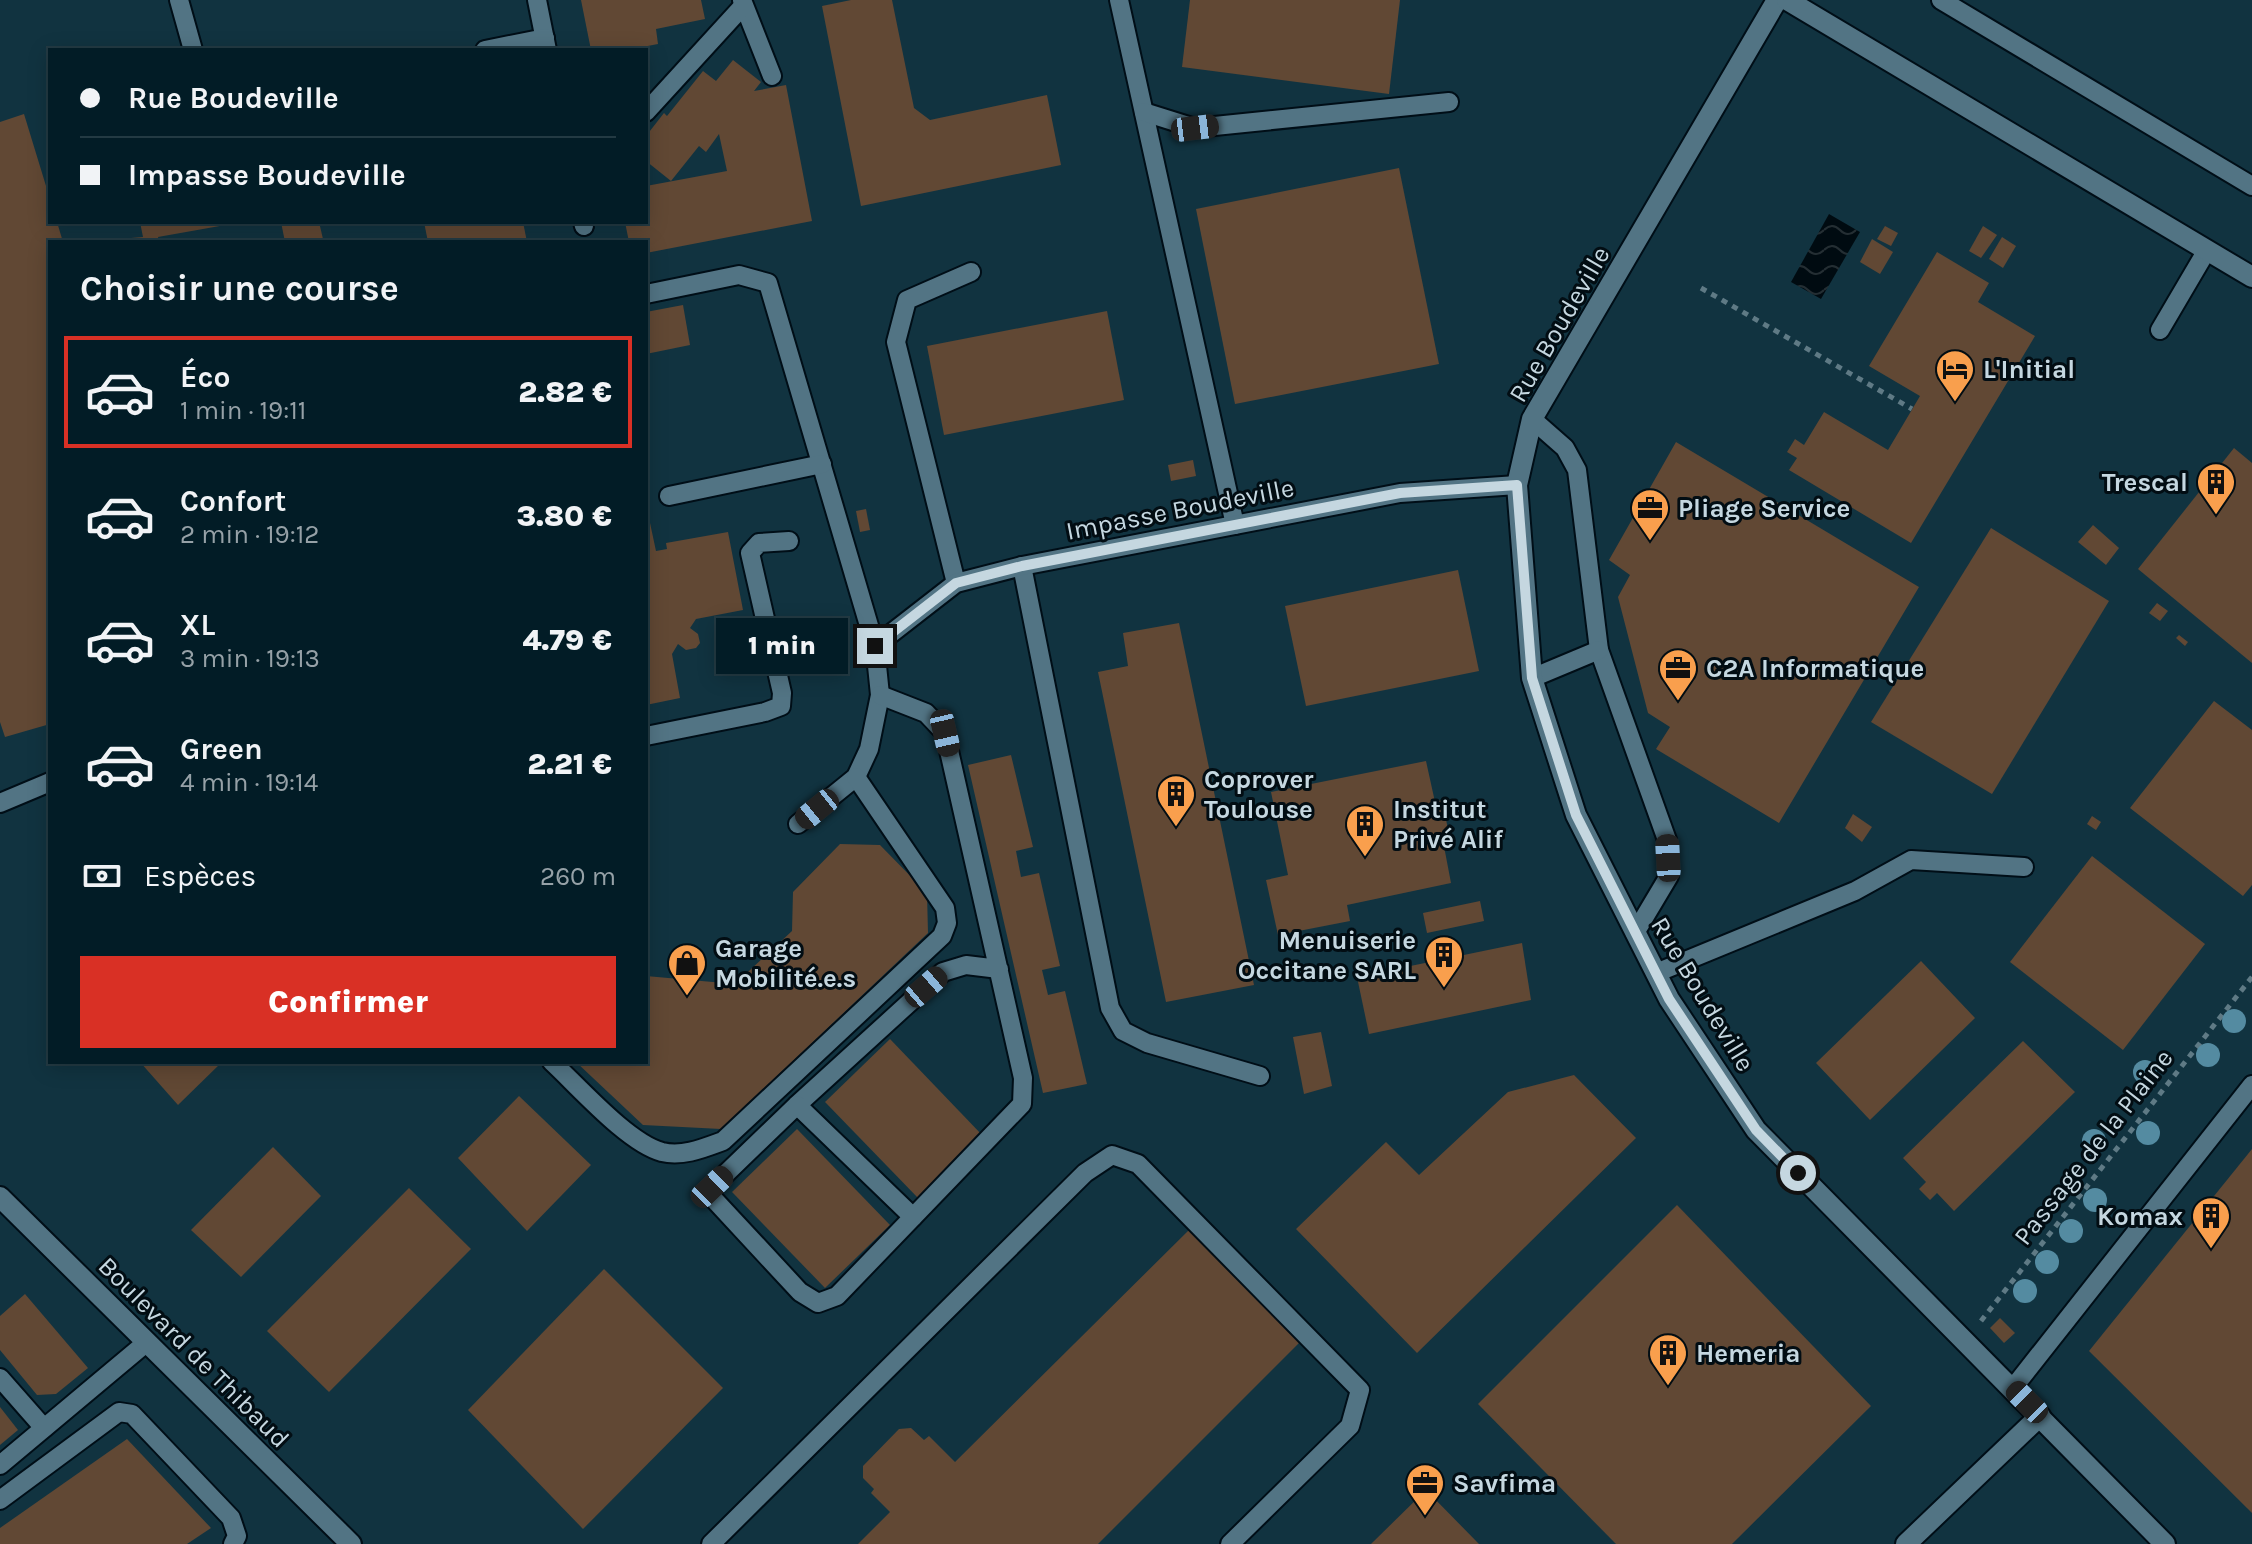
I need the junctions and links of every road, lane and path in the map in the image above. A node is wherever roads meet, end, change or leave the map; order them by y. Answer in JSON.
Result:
{"nodes":[{"id":1,"x":179,"y":0,"type":"edge"},
{"id":2,"x":537,"y":0,"type":"edge"},
{"id":3,"x":1119,"y":0,"type":"edge"},
{"id":4,"x":1777,"y":0,"type":"edge"},
{"id":5,"x":1787,"y":0,"type":"edge"},
{"id":6,"x":1941,"y":0,"type":"edge"},
{"id":7,"x":743,"y":3,"type":"edge"},
{"id":8,"x":546,"y":44,"type":"edge"},
{"id":9,"x":192,"y":48,"type":"edge"},
{"id":10,"x":505,"y":48,"type":"edge"},
{"id":11,"x":772,"y":76,"type":"dead end"},
{"id":12,"x":1449,"y":102,"type":"dead end"},
{"id":13,"x":648,"y":110,"type":"edge"},
{"id":14,"x":1144,"y":112,"type":"junction"},
{"id":15,"x":2252,"y":186,"type":"edge"},
{"id":16,"x":2207,"y":250,"type":"junction"},
{"id":17,"x":971,"y":272,"type":"dead end"},
{"id":18,"x":2252,"y":277,"type":"edge"},
{"id":19,"x":1701,"y":288,"type":"dead end"},
{"id":20,"x":648,"y":294,"type":"edge"},
{"id":21,"x":2160,"y":330,"type":"dead end"},
{"id":22,"x":1912,"y":409,"type":"dead end"},
{"id":23,"x":1532,"y":419,"type":"junction"},
{"id":24,"x":822,"y":464,"type":"junction"},
{"id":25,"x":1517,"y":485,"type":"junction"},
{"id":26,"x":669,"y":496,"type":"dead end"},
{"id":27,"x":1235,"y":525,"type":"junction"},
{"id":28,"x":789,"y":541,"type":"dead end"},
{"id":29,"x":1022,"y":566,"type":"junction"},
{"id":30,"x":956,"y":583,"type":"junction"},
{"id":31,"x":875,"y":646,"type":"junction"},
{"id":32,"x":1599,"y":650,"type":"junction"},
{"id":33,"x":1532,"y":678,"type":"junction"},
{"id":34,"x":880,"y":695,"type":"junction"},
{"id":35,"x":648,"y":736,"type":"edge"},
{"id":36,"x":856,"y":777,"type":"junction"},
{"id":37,"x":48,"y":783,"type":"edge"},
{"id":38,"x":0,"y":803,"type":"edge"},
{"id":39,"x":798,"y":824,"type":"dead end"},
{"id":40,"x":2024,"y":867,"type":"dead end"},
{"id":41,"x":1635,"y":933,"type":"junction"},
{"id":42,"x":999,"y":969,"type":"junction"},
{"id":43,"x":1656,"y":973,"type":"junction"},
{"id":44,"x":2252,"y":977,"type":"edge"},
{"id":45,"x":554,"y":1064,"type":"edge"},
{"id":46,"x":1260,"y":1076,"type":"dead end"},
{"id":47,"x":2252,"y":1085,"type":"edge"},
{"id":48,"x":797,"y":1105,"type":"junction"},
{"id":49,"x":0,"y":1197,"type":"edge"},
{"id":50,"x":913,"y":1217,"type":"junction"},
{"id":51,"x":1966,"y":1341,"type":"junction"},
{"id":52,"x":147,"y":1342,"type":"junction"},
{"id":53,"x":0,"y":1378,"type":"edge"},
{"id":54,"x":2013,"y":1388,"type":"junction"},
{"id":55,"x":2040,"y":1416,"type":"junction"},
{"id":56,"x":44,"y":1428,"type":"junction"},
{"id":57,"x":0,"y":1465,"type":"edge"},
{"id":58,"x":0,"y":1500,"type":"edge"},
{"id":59,"x":233,"y":1544,"type":"edge"},
{"id":60,"x":351,"y":1544,"type":"edge"},
{"id":61,"x":711,"y":1544,"type":"edge"},
{"id":62,"x":1230,"y":1544,"type":"edge"},
{"id":63,"x":1906,"y":1544,"type":"edge"},
{"id":64,"x":2165,"y":1544,"type":"edge"}],
"edges":[{"from":1,"to":9,"type":"lane"},
{"from":2,"to":8,"type":"lane"},
{"from":3,"to":14,"type":"lane"},
{"from":4,"to":23,"type":"street","name":"Rue Boudeville"},
{"from":5,"to":16,"type":"street"},
{"from":6,"to":15,"type":"lane"},
{"from":7,"to":11,"type":"lane"},
{"from":7,"to":13,"type":"lane"},
{"from":8,"to":10,"type":"lane"},
{"from":12,"to":14,"type":"lane"},
{"from":14,"to":27,"type":"lane"},
{"from":16,"to":18,"type":"street"},
{"from":16,"to":21,"type":"lane"},
{"from":17,"to":30,"type":"lane"},
{"from":19,"to":22,"type":"path"},
{"from":20,"to":24,"type":"lane"},
{"from":23,"to":25,"type":"street","name":"Rue Boudeville"},
{"from":23,"to":32,"type":"lane"},
{"from":24,"to":26,"type":"lane"},
{"from":24,"to":31,"type":"lane"},
{"from":25,"to":27,"type":"lane","name":"Impasse Boudeville"},
{"from":25,"to":33,"type":"street","name":"Rue Boudeville"},
{"from":27,"to":29,"type":"lane","name":"Impasse Boudeville"},
{"from":28,"to":35,"type":"lane"},
{"from":29,"to":30,"type":"lane","name":"Impasse Boudeville"},
{"from":29,"to":46,"type":"lane"},
{"from":30,"to":31,"type":"lane","name":"Impasse Boudeville"},
{"from":31,"to":34,"type":"lane"},
{"from":32,"to":33,"type":"lane"},
{"from":32,"to":41,"type":"lane"},
{"from":33,"to":41,"type":"street","name":"Rue Boudeville"},
{"from":34,"to":36,"type":"lane"},
{"from":34,"to":42,"type":"lane"},
{"from":36,"to":39,"type":"lane"},
{"from":36,"to":45,"type":"lane"},
{"from":37,"to":38,"type":"lane"},
{"from":40,"to":43,"type":"lane"},
{"from":41,"to":43,"type":"street","name":"Rue Boudeville"},
{"from":42,"to":48,"type":"lane"},
{"from":42,"to":50,"type":"lane"},
{"from":43,"to":51,"type":"street","name":"Rue Boudeville"},
{"from":44,"to":51,"type":"path","name":"Passage de la Plaine"},
{"from":47,"to":54,"type":"lane"},
{"from":48,"to":50,"type":"lane"},
{"from":48,"to":50,"type":"lane"},
{"from":49,"to":52,"type":"street","name":"Boulevard de Thibaud"},
{"from":51,"to":54,"type":"street","name":"Rue Boudeville"},
{"from":52,"to":56,"type":"lane"},
{"from":52,"to":60,"type":"street","name":"Boulevard de Thibaud"},
{"from":53,"to":56,"type":"lane"},
{"from":54,"to":55,"type":"street","name":"Rue Boudeville"},
{"from":55,"to":63,"type":"street"},
{"from":55,"to":64,"type":"street","name":"Rue Boudeville"},
{"from":56,"to":57,"type":"lane"},
{"from":58,"to":59,"type":"lane"},
{"from":61,"to":62,"type":"lane"}]}
